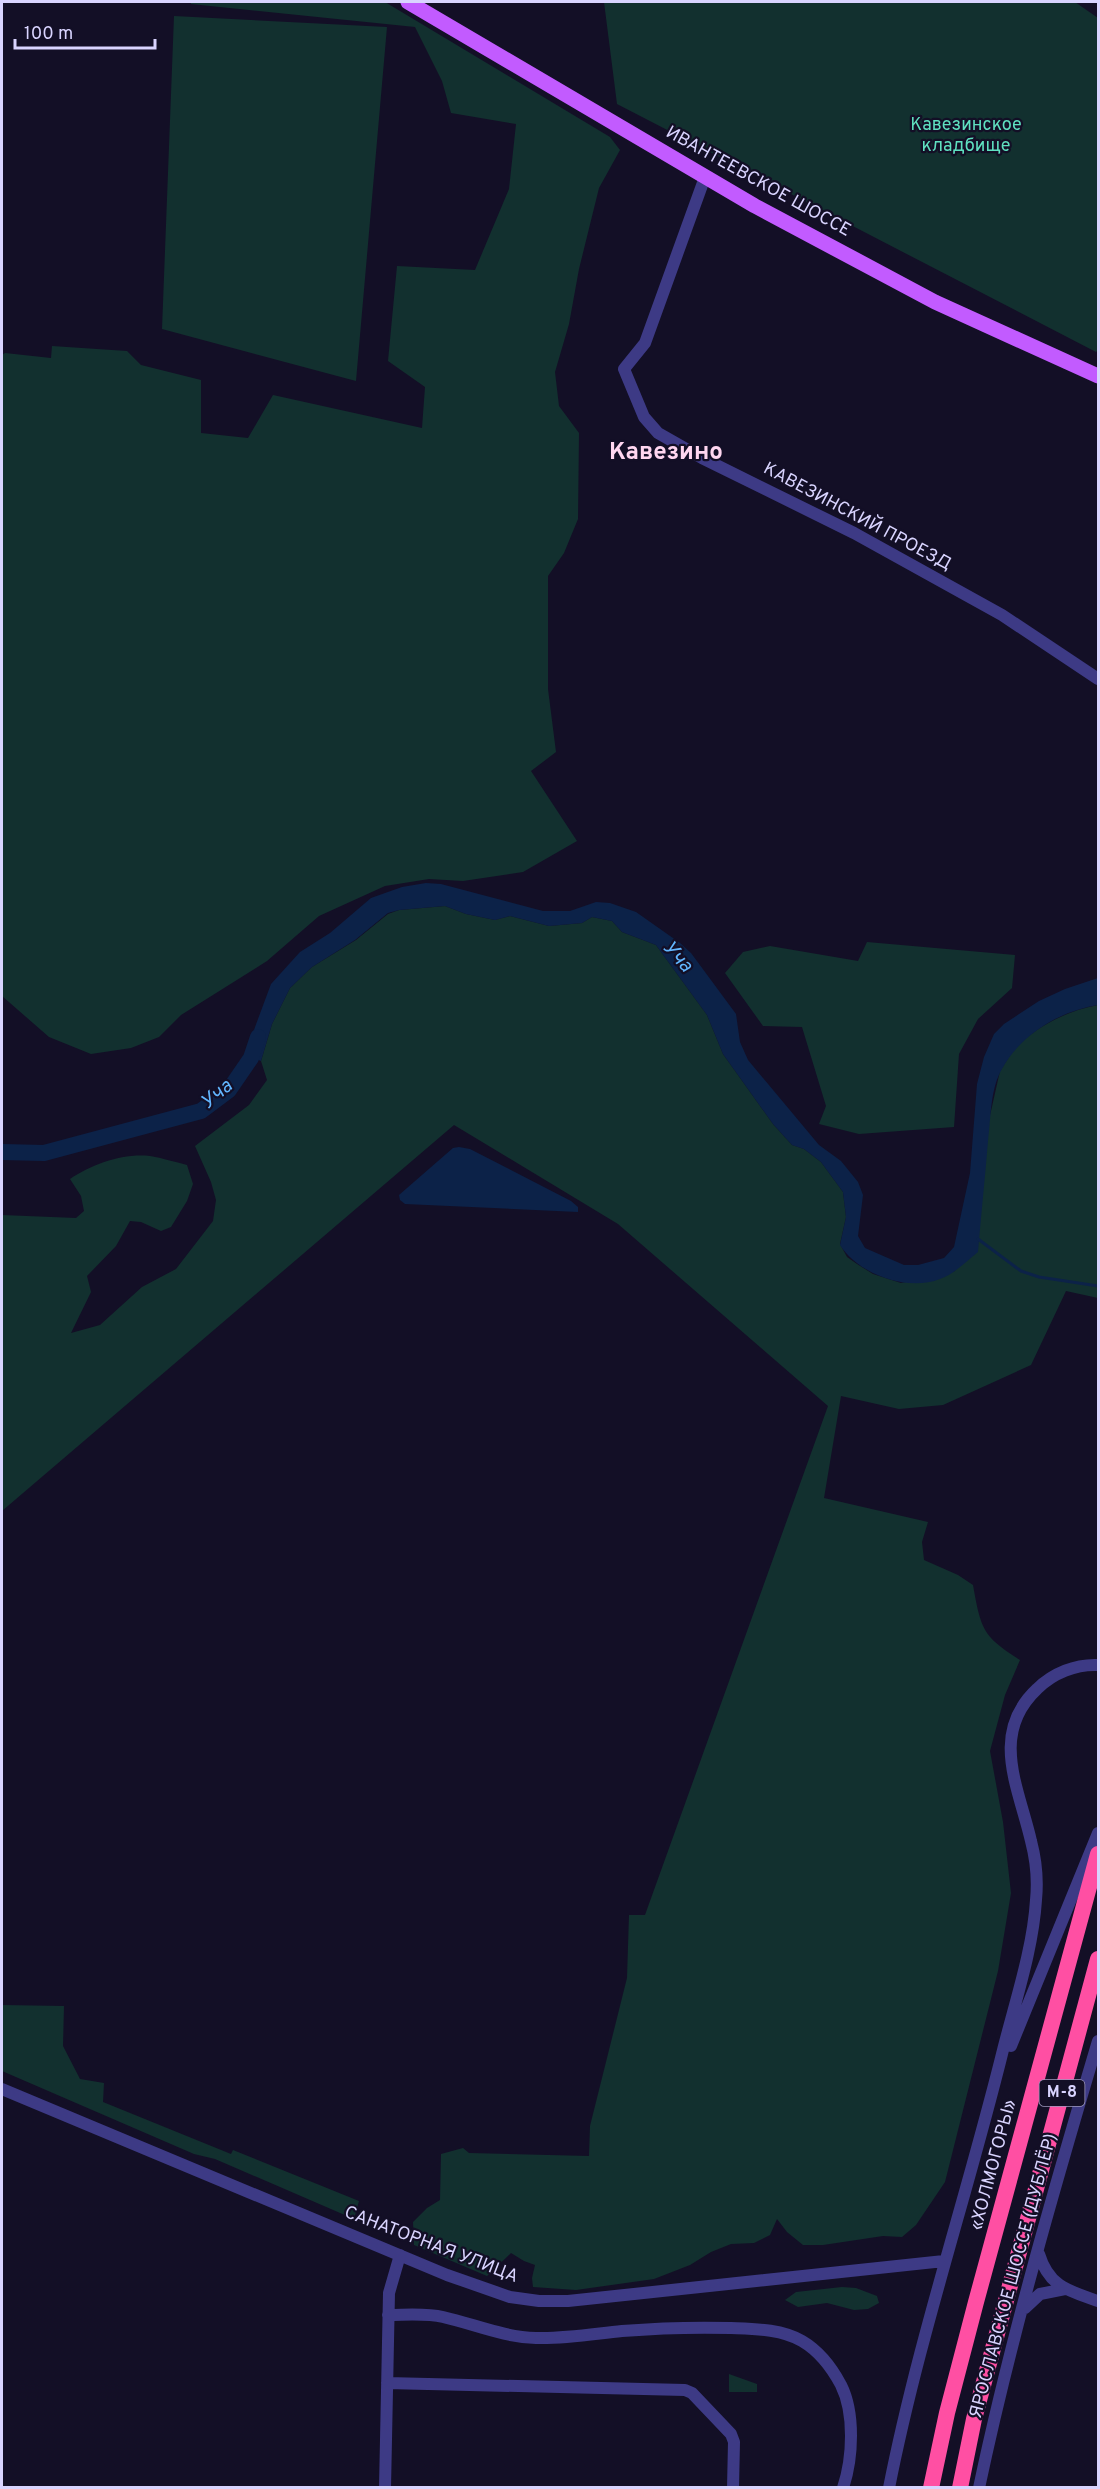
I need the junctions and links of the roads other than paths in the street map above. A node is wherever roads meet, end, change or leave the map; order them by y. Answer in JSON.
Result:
{"nodes":[{"id":1,"x":408,"y":2,"type":"edge"},
{"id":2,"x":705,"y":177,"type":"junction"},
{"id":3,"x":1073,"y":366,"type":"junction"},
{"id":4,"x":1098,"y":370,"type":"edge"},
{"id":5,"x":1098,"y":376,"type":"edge"},
{"id":6,"x":1098,"y":382,"type":"edge"},
{"id":7,"x":1098,"y":679,"type":"edge"},
{"id":8,"x":1098,"y":1665,"type":"edge"},
{"id":9,"x":1098,"y":1833,"type":"edge"},
{"id":10,"x":1098,"y":1854,"type":"edge"},
{"id":11,"x":1098,"y":1959,"type":"edge"},
{"id":12,"x":1098,"y":2041,"type":"edge"},
{"id":13,"x":2,"y":2089,"type":"edge"},
{"id":14,"x":992,"y":2096,"type":"junction"},
{"id":15,"x":1038,"y":2253,"type":"junction"},
{"id":16,"x":400,"y":2255,"type":"junction"},
{"id":17,"x":944,"y":2261,"type":"junction"},
{"id":18,"x":1065,"y":2289,"type":"junction"},
{"id":19,"x":1098,"y":2301,"type":"edge"},
{"id":20,"x":1021,"y":2314,"type":"junction"},
{"id":21,"x":388,"y":2315,"type":"junction"},
{"id":22,"x":387,"y":2383,"type":"junction"},
{"id":23,"x":384,"y":2487,"type":"edge"},
{"id":24,"x":733,"y":2487,"type":"edge"},
{"id":25,"x":843,"y":2487,"type":"edge"},
{"id":26,"x":889,"y":2487,"type":"edge"},
{"id":27,"x":931,"y":2487,"type":"edge"},
{"id":28,"x":960,"y":2487,"type":"edge"},
{"id":29,"x":979,"y":2487,"type":"edge"}],
"edges":[{"from":1,"to":2,"type":"main road","name":"ИВАНТЕЕВСКОЕ ШОССЕ"},
{"from":2,"to":3,"type":"main road","name":"ИВАНТЕЕВСКОЕ ШОССЕ"},
{"from":2,"to":7,"type":"street","name":"КАВЕЗИНСКИЙ ПРОЕЗД"},
{"from":3,"to":4,"type":"main road"},
{"from":3,"to":5,"type":"main road","name":"ИВАНТЕЕВСКОЕ ШОССЕ"},
{"from":3,"to":6,"type":"main road"},
{"from":8,"to":14,"type":"street"},
{"from":9,"to":14,"type":"street"},
{"from":10,"to":27,"type":"highway","name":"«ХОЛМОГОРЫ»","number":"М-8"},
{"from":11,"to":28,"type":"highway","number":"М-8"},
{"from":12,"to":15,"type":"street","name":"ЯРОСЛАВСКОЕ ШОССЕ (ДУБЛЁР)"},
{"from":13,"to":16,"type":"street","name":"САНАТОРНАЯ УЛИЦА"},
{"from":14,"to":17,"type":"street"},
{"from":15,"to":18,"type":"street"},
{"from":15,"to":20,"type":"street","name":"ЯРОСЛАВСКОЕ ШОССЕ (ДУБЛЁР)"},
{"from":16,"to":17,"type":"street","name":"САНАТОРНАЯ УЛИЦА"},
{"from":16,"to":21,"type":"street"},
{"from":17,"to":26,"type":"street"},
{"from":18,"to":19,"type":"street"},
{"from":18,"to":20,"type":"street"},
{"from":20,"to":29,"type":"street","name":"ЯРОСЛАВСКОЕ ШОССЕ (ДУБЛЁР)"},
{"from":21,"to":22,"type":"street"},
{"from":21,"to":25,"type":"street"},
{"from":22,"to":23,"type":"street"},
{"from":22,"to":24,"type":"street"}]}
